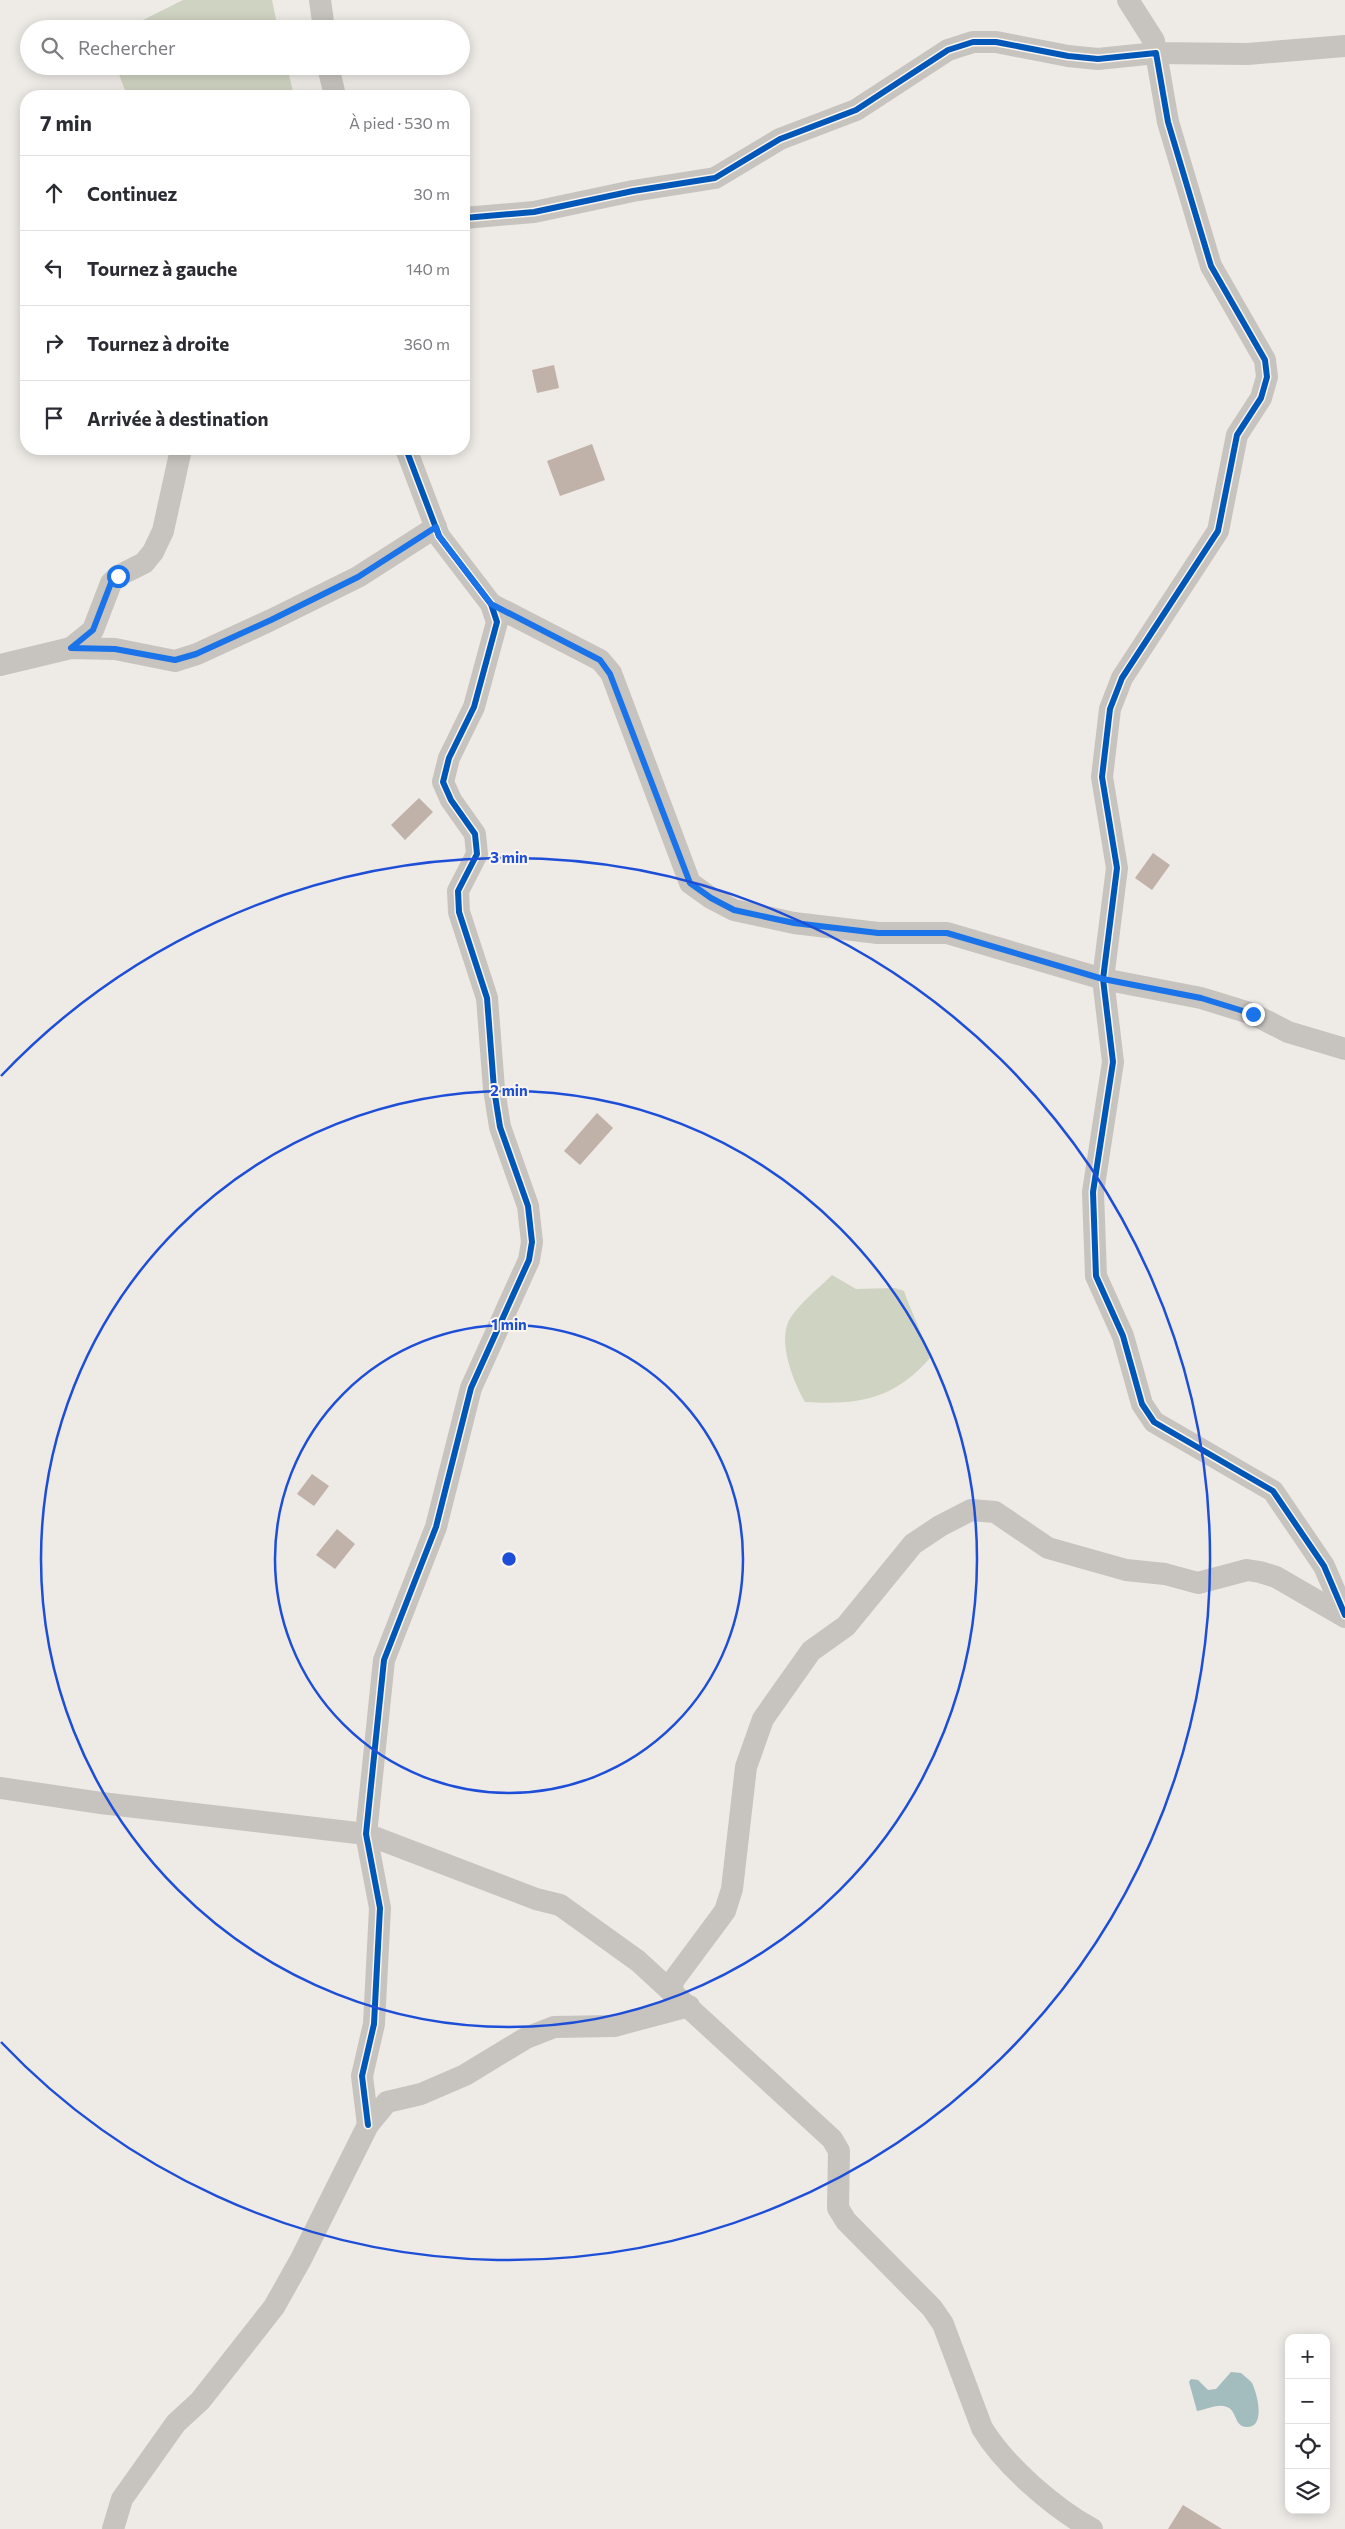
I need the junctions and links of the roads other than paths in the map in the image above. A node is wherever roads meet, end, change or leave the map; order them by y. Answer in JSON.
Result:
{"nodes":[{"id":1,"x":320,"y":0,"type":"edge"},
{"id":2,"x":1128,"y":0,"type":"edge"},
{"id":3,"x":323,"y":20,"type":"edge"},
{"id":4,"x":1345,"y":45,"type":"edge"},
{"id":5,"x":1156,"y":53,"type":"junction"},
{"id":6,"x":330,"y":75,"type":"edge"},
{"id":7,"x":334,"y":90,"type":"edge"},
{"id":8,"x":470,"y":217,"type":"edge"},
{"id":9,"x":180,"y":455,"type":"edge"},
{"id":10,"x":408,"y":455,"type":"edge"},
{"id":11,"x":436,"y":527,"type":"junction"},
{"id":12,"x":491,"y":604,"type":"junction"},
{"id":13,"x":71,"y":648,"type":"junction"},
{"id":14,"x":0,"y":665,"type":"edge"},
{"id":15,"x":1103,"y":979,"type":"junction"},
{"id":16,"x":1345,"y":1049,"type":"edge"},
{"id":17,"x":1345,"y":1616,"type":"edge"},
{"id":18,"x":0,"y":1788,"type":"edge"},
{"id":19,"x":366,"y":1834,"type":"junction"},
{"id":20,"x":672,"y":1990,"type":"junction"},
{"id":21,"x":689,"y":2006,"type":"junction"},
{"id":22,"x":368,"y":2125,"type":"junction"},
{"id":23,"x":113,"y":2529,"type":"edge"},
{"id":24,"x":1092,"y":2529,"type":"edge"}],
"edges":[{"from":1,"to":3,"type":"street"},
{"from":2,"to":5,"type":"street"},
{"from":4,"to":5,"type":"street"},
{"from":5,"to":8,"type":"street"},
{"from":5,"to":15,"type":"street"},
{"from":6,"to":7,"type":"street"},
{"from":9,"to":13,"type":"street"},
{"from":10,"to":11,"type":"street"},
{"from":11,"to":12,"type":"street"},
{"from":11,"to":13,"type":"street"},
{"from":12,"to":15,"type":"street"},
{"from":12,"to":19,"type":"street"},
{"from":13,"to":14,"type":"street"},
{"from":15,"to":16,"type":"street"},
{"from":15,"to":17,"type":"street"},
{"from":17,"to":20,"type":"street"},
{"from":18,"to":19,"type":"street"},
{"from":19,"to":20,"type":"street"},
{"from":19,"to":22,"type":"street"},
{"from":20,"to":21,"type":"street"},
{"from":21,"to":22,"type":"street"},
{"from":21,"to":24,"type":"street"},
{"from":22,"to":23,"type":"street"}]}
